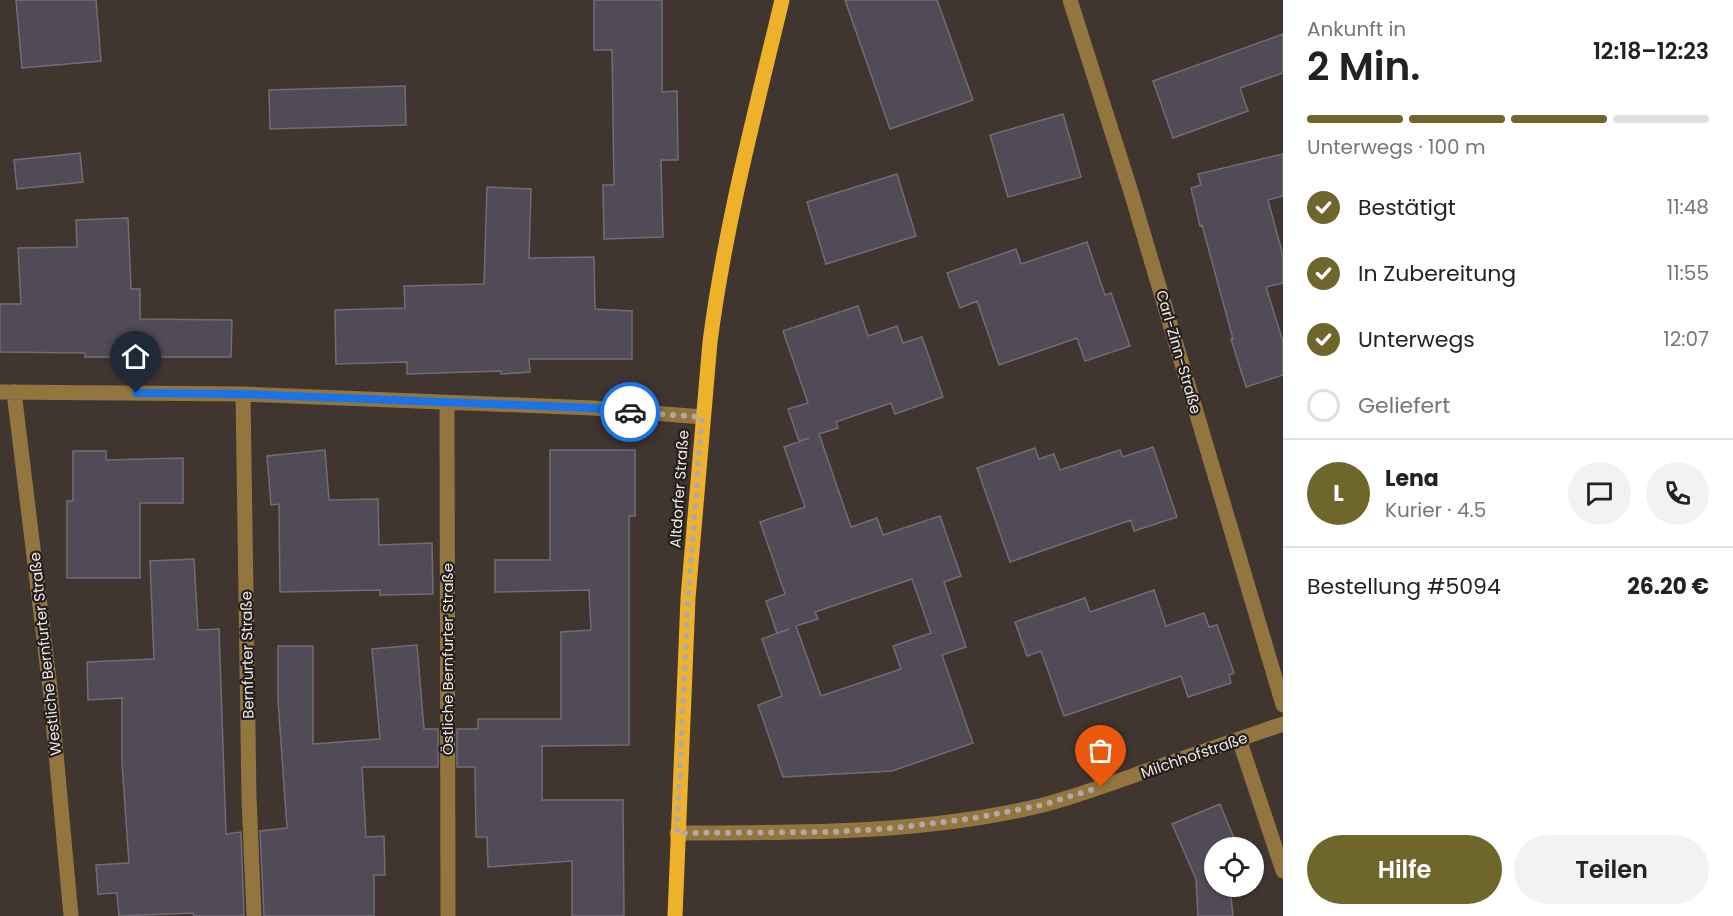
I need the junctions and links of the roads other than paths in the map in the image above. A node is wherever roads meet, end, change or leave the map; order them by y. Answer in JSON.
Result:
{"nodes":[{"id":1,"x":782,"y":0,"type":"edge"},
{"id":2,"x":1070,"y":0,"type":"edge"},
{"id":3,"x":7,"y":392,"type":"edge"},
{"id":4,"x":243,"y":394,"type":"junction"},
{"id":5,"x":447,"y":402,"type":"junction"},
{"id":6,"x":702,"y":417,"type":"junction"},
{"id":7,"x":1283,"y":705,"type":"edge"},
{"id":8,"x":1283,"y":724,"type":"edge"},
{"id":9,"x":1239,"y":739,"type":"junction"},
{"id":10,"x":677,"y":833,"type":"junction"},
{"id":11,"x":1283,"y":871,"type":"edge"},
{"id":12,"x":71,"y":916,"type":"edge"},
{"id":13,"x":254,"y":916,"type":"edge"},
{"id":14,"x":448,"y":916,"type":"edge"},
{"id":15,"x":675,"y":916,"type":"edge"}],
"edges":[{"from":1,"to":6,"type":"main road","name":"Altdorfer Straße"},
{"from":2,"to":7,"type":"street","name":"Carl-Zinn-Straße"},
{"from":3,"to":4,"type":"street"},
{"from":3,"to":12,"type":"street","name":"Westliche Bernfurter Straße"},
{"from":4,"to":5,"type":"street"},
{"from":4,"to":13,"type":"street","name":"Bernfurter Straße"},
{"from":5,"to":6,"type":"street"},
{"from":5,"to":14,"type":"street","name":"Östliche Bernfurter Straße"},
{"from":6,"to":10,"type":"main road","name":"Altdorfer Straße"},
{"from":8,"to":9,"type":"street","name":"Milchhofstraße"},
{"from":9,"to":10,"type":"street","name":"Milchhofstraße"},
{"from":9,"to":11,"type":"street"},
{"from":10,"to":15,"type":"main road","name":"Altdorfer Straße"}]}
